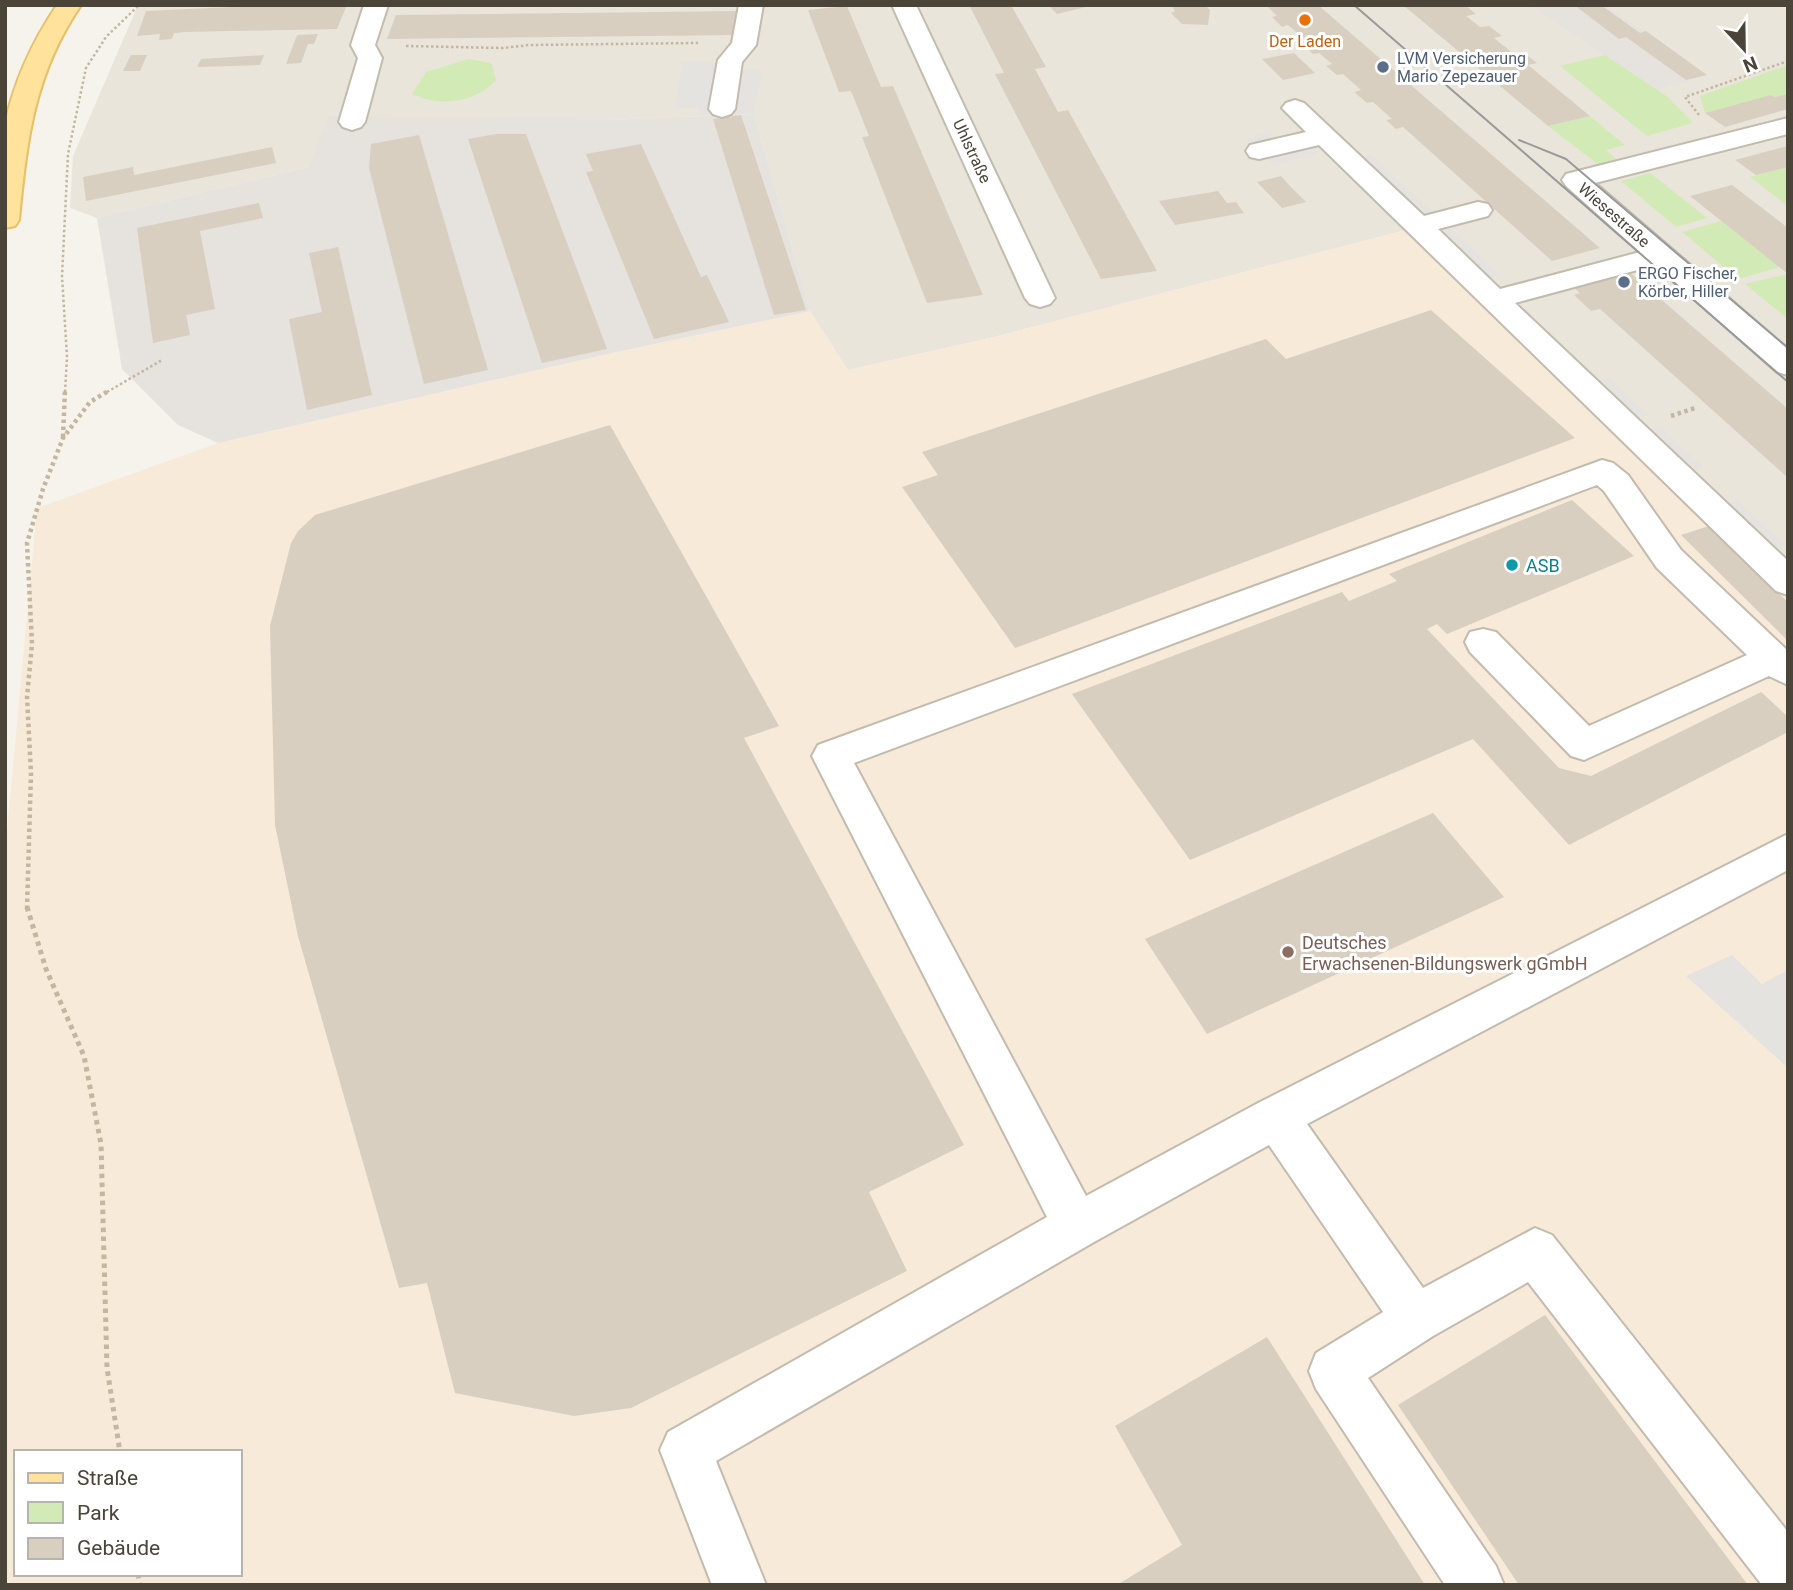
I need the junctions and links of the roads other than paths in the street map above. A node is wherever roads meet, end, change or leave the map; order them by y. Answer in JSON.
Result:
{"nodes":[{"id":1,"x":69,"y":5,"type":"edge"},
{"id":2,"x":376,"y":5,"type":"edge"},
{"id":3,"x":751,"y":5,"type":"edge"},
{"id":4,"x":904,"y":5,"type":"edge"},
{"id":5,"x":1295,"y":108,"type":"dead end"},
{"id":6,"x":722,"y":109,"type":"dead end"},
{"id":7,"x":352,"y":122,"type":"dead end"},
{"id":8,"x":1788,"y":126,"type":"edge"},
{"id":9,"x":1324,"y":136,"type":"junction"},
{"id":10,"x":1259,"y":151,"type":"dead end"},
{"id":11,"x":1478,"y":210,"type":"dead end"},
{"id":12,"x":5,"y":220,"type":"edge"},
{"id":13,"x":1418,"y":226,"type":"junction"},
{"id":14,"x":1660,"y":255,"type":"junction"},
{"id":15,"x":1040,"y":298,"type":"dead end"},
{"id":16,"x":1495,"y":299,"type":"junction"},
{"id":17,"x":1788,"y":365,"type":"edge"},
{"id":18,"x":1788,"y":582,"type":"edge"},
{"id":19,"x":1483,"y":642,"type":"dead end"},
{"id":20,"x":1781,"y":665,"type":"edge"},
{"id":21,"x":1788,"y":851,"type":"edge"},
{"id":22,"x":1276,"y":1117,"type":"junction"},
{"id":23,"x":1077,"y":1226,"type":"junction"},
{"id":24,"x":1416,"y":1319,"type":"junction"},
{"id":25,"x":1788,"y":1575,"type":"edge"},
{"id":26,"x":739,"y":1585,"type":"edge"},
{"id":27,"x":1477,"y":1585,"type":"edge"}],
"edges":[{"from":1,"to":12,"type":"main road"},
{"from":2,"to":7,"type":"street"},
{"from":3,"to":6,"type":"street"},
{"from":4,"to":15,"type":"street","name":"Uhlstraße"},
{"from":5,"to":9,"type":"street"},
{"from":8,"to":14,"type":"street","name":"Wiesestraße"},
{"from":9,"to":10,"type":"street"},
{"from":9,"to":13,"type":"street"},
{"from":11,"to":13,"type":"street"},
{"from":13,"to":16,"type":"street"},
{"from":14,"to":16,"type":"street"},
{"from":14,"to":17,"type":"street","name":"Wiesestraße"},
{"from":16,"to":18,"type":"street"},
{"from":19,"to":20,"type":"street"},
{"from":20,"to":23,"type":"street"},
{"from":21,"to":22,"type":"street"},
{"from":22,"to":23,"type":"street"},
{"from":22,"to":24,"type":"street"},
{"from":23,"to":26,"type":"street"},
{"from":24,"to":25,"type":"street"},
{"from":24,"to":27,"type":"street"}]}
